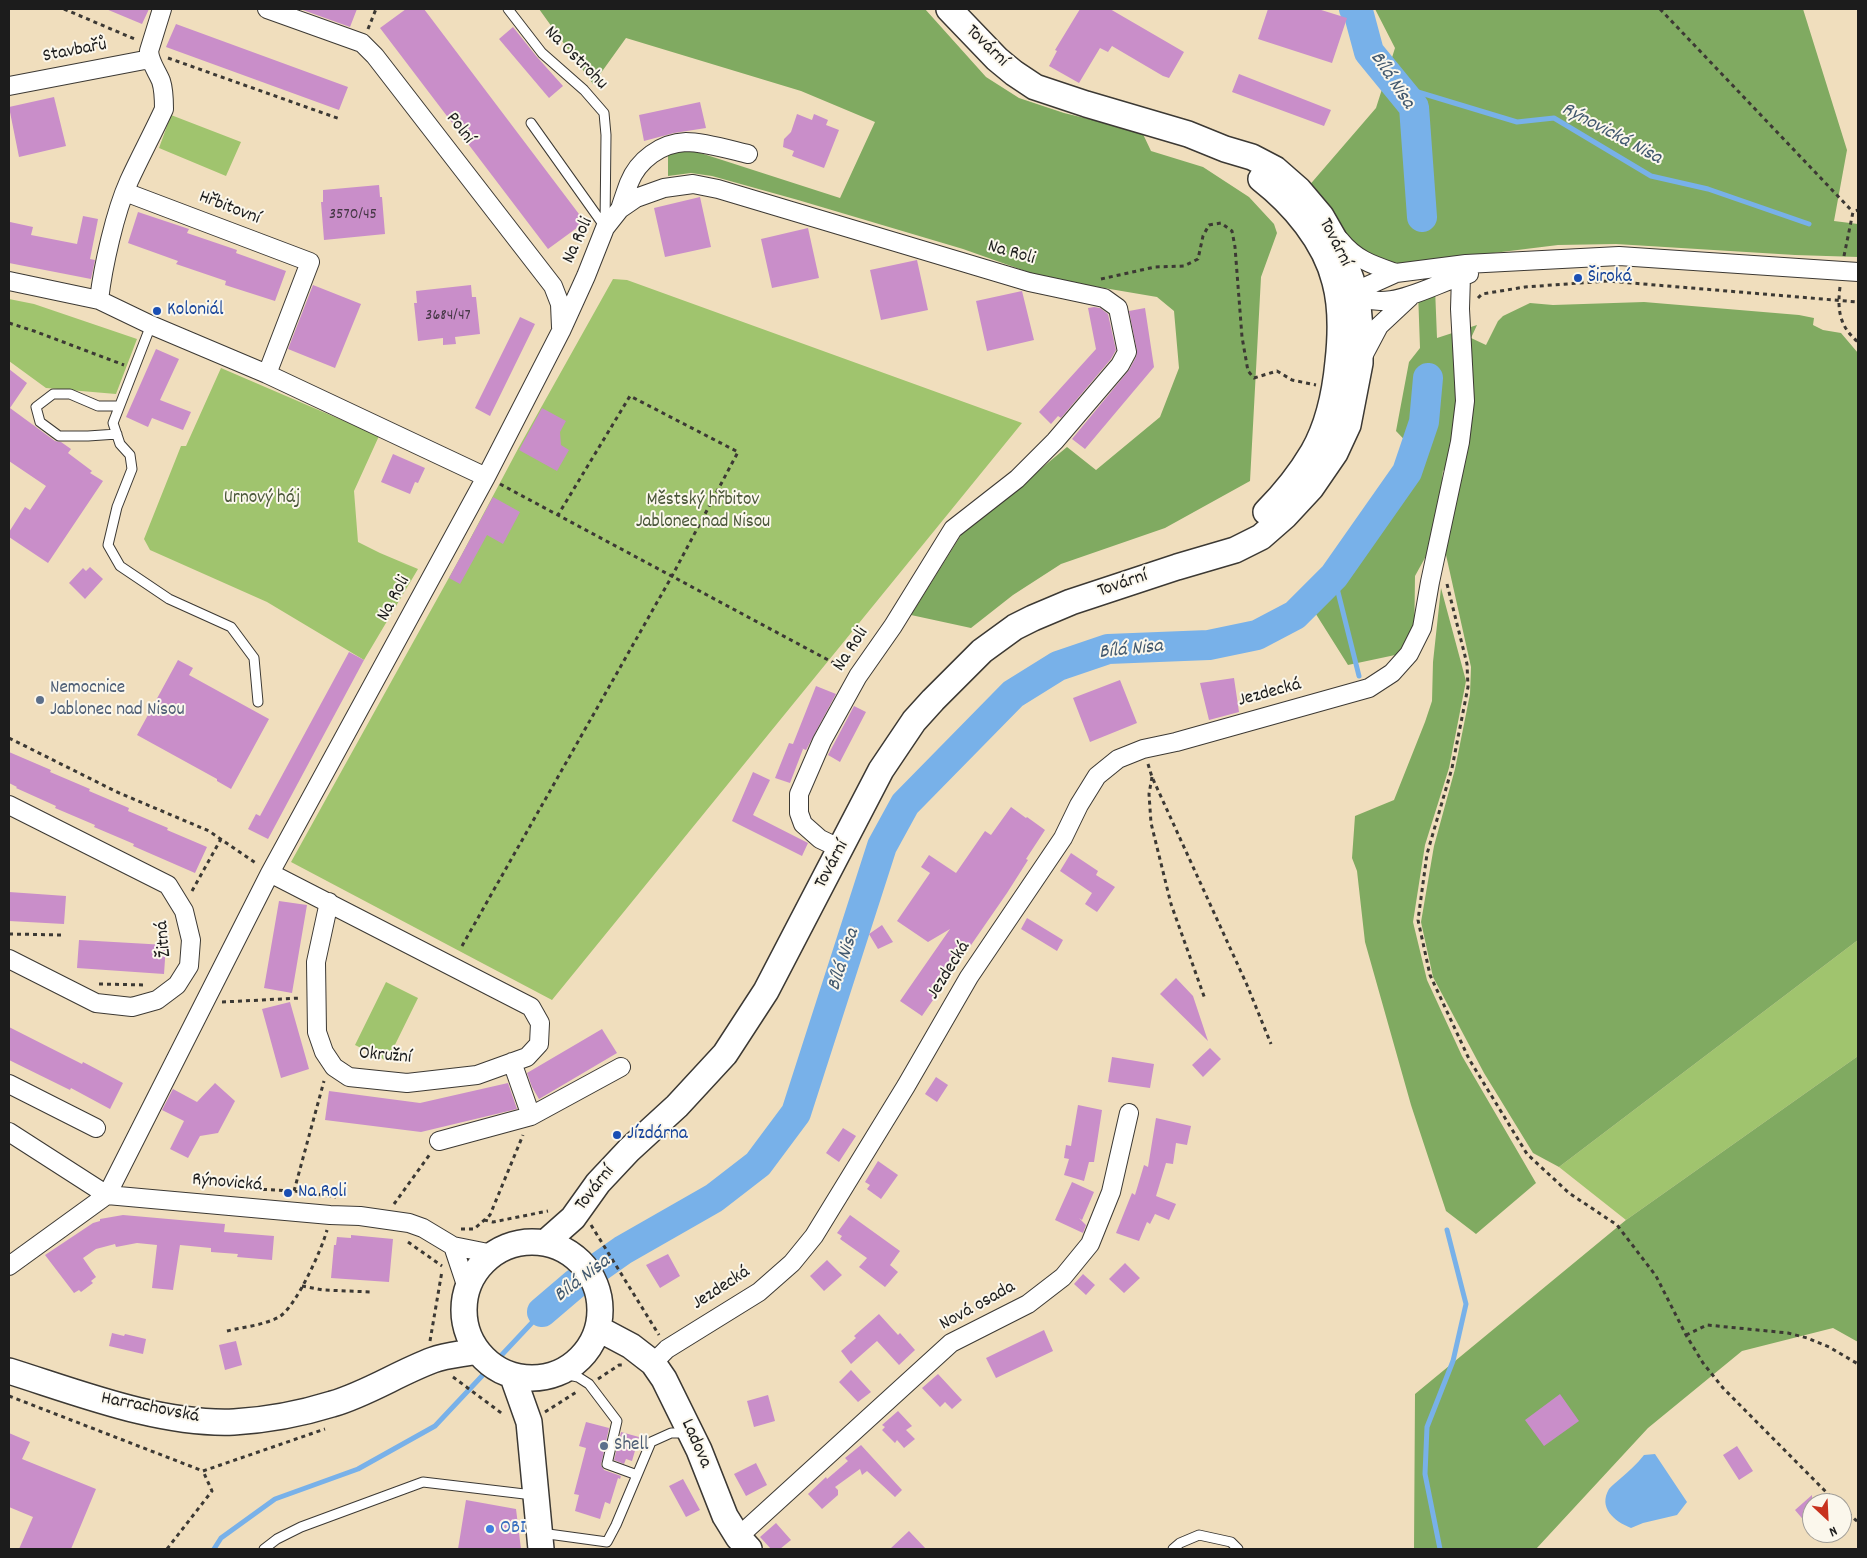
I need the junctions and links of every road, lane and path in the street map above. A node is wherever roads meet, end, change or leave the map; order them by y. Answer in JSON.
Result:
{"nodes":[{"id":1,"x":64,"y":9,"type":"edge"},
{"id":2,"x":162,"y":9,"type":"edge"},
{"id":3,"x":267,"y":9,"type":"edge"},
{"id":4,"x":508,"y":9,"type":"edge"},
{"id":5,"x":949,"y":9,"type":"edge"},
{"id":6,"x":1660,"y":9,"type":"edge"},
{"id":7,"x":149,"y":52,"type":"junction"},
{"id":8,"x":9,"y":86,"type":"edge"},
{"id":9,"x":340,"y":119,"type":"dead end"},
{"id":10,"x":531,"y":123,"type":"dead end"},
{"id":11,"x":1225,"y":150,"type":"junction"},
{"id":12,"x":748,"y":154,"type":"dead end"},
{"id":13,"x":125,"y":192,"type":"junction"},
{"id":14,"x":620,"y":209,"type":"junction"},
{"id":15,"x":1858,"y":210,"type":"edge"},
{"id":16,"x":1852,"y":212,"type":"junction"},
{"id":17,"x":1321,"y":216,"type":"junction"},
{"id":18,"x":605,"y":228,"type":"junction"},
{"id":19,"x":1517,"y":262,"type":"junction"},
{"id":20,"x":1850,"y":272,"type":"edge"},
{"id":21,"x":1396,"y":273,"type":"junction"},
{"id":22,"x":1460,"y":276,"type":"junction"},
{"id":23,"x":1098,"y":280,"type":"dead end"},
{"id":24,"x":9,"y":281,"type":"edge"},
{"id":25,"x":1335,"y":282,"type":"junction"},
{"id":26,"x":1410,"y":296,"type":"junction"},
{"id":27,"x":1356,"y":297,"type":"junction"},
{"id":28,"x":99,"y":300,"type":"junction"},
{"id":29,"x":1838,"y":300,"type":"junction"},
{"id":30,"x":1858,"y":302,"type":"edge"},
{"id":31,"x":1460,"y":309,"type":"junction"},
{"id":32,"x":9,"y":323,"type":"edge"},
{"id":33,"x":1341,"y":324,"type":"junction"},
{"id":34,"x":151,"y":325,"type":"junction"},
{"id":35,"x":561,"y":331,"type":"junction"},
{"id":36,"x":1858,"y":342,"type":"edge"},
{"id":37,"x":1360,"y":363,"type":"junction"},
{"id":38,"x":134,"y":369,"type":"junction"},
{"id":39,"x":267,"y":374,"type":"junction"},
{"id":40,"x":1325,"y":386,"type":"dead end"},
{"id":41,"x":119,"y":406,"type":"junction"},
{"id":42,"x":117,"y":434,"type":"junction"},
{"id":43,"x":486,"y":477,"type":"junction"},
{"id":44,"x":558,"y":515,"type":"junction"},
{"id":45,"x":1177,"y":567,"type":"junction"},
{"id":46,"x":672,"y":576,"type":"junction"},
{"id":47,"x":1430,"y":579,"type":"junction"},
{"id":48,"x":858,"y":676,"type":"junction"},
{"id":49,"x":258,"y":702,"type":"dead end"},
{"id":50,"x":9,"y":738,"type":"edge"},
{"id":51,"x":9,"y":805,"type":"edge"},
{"id":52,"x":221,"y":839,"type":"junction"},
{"id":53,"x":841,"y":849,"type":"junction"},
{"id":54,"x":270,"y":873,"type":"junction"},
{"id":55,"x":330,"y":902,"type":"junction"},
{"id":56,"x":182,"y":908,"type":"junction"},
{"id":57,"x":9,"y":934,"type":"edge"},
{"id":58,"x":63,"y":935,"type":"dead end"},
{"id":59,"x":462,"y":946,"type":"dead end"},
{"id":60,"x":9,"y":959,"type":"edge"},
{"id":61,"x":98,"y":984,"type":"dead end"},
{"id":62,"x":177,"y":985,"type":"junction"},
{"id":63,"x":317,"y":997,"type":"junction"},
{"id":64,"x":1205,"y":999,"type":"dead end"},
{"id":65,"x":204,"y":1003,"type":"junction"},
{"id":66,"x":1271,"y":1044,"type":"dead end"},
{"id":67,"x":329,"y":1060,"type":"junction"},
{"id":68,"x":512,"y":1062,"type":"junction"},
{"id":69,"x":622,"y":1067,"type":"dead end"},
{"id":70,"x":9,"y":1084,"type":"edge"},
{"id":71,"x":1128,"y":1114,"type":"dead end"},
{"id":72,"x":531,"y":1116,"type":"junction"},
{"id":73,"x":96,"y":1128,"type":"dead end"},
{"id":74,"x":9,"y":1132,"type":"edge"},
{"id":75,"x":440,"y":1141,"type":"joint"},
{"id":76,"x":294,"y":1191,"type":"dead end"},
{"id":77,"x":107,"y":1195,"type":"junction"},
{"id":78,"x":393,"y":1204,"type":"dead end"},
{"id":79,"x":330,"y":1214,"type":"junction"},
{"id":80,"x":572,"y":1218,"type":"junction"},
{"id":81,"x":484,"y":1220,"type":"junction"},
{"id":82,"x":474,"y":1229,"type":"dead end"},
{"id":83,"x":547,"y":1241,"type":"junction"},
{"id":84,"x":453,"y":1246,"type":"junction"},
{"id":85,"x":493,"y":1254,"type":"junction"},
{"id":86,"x":575,"y":1257,"type":"junction"},
{"id":87,"x":9,"y":1266,"type":"edge"},
{"id":88,"x":444,"y":1267,"type":"dead end"},
{"id":89,"x":302,"y":1286,"type":"junction"},
{"id":90,"x":467,"y":1288,"type":"junction"},
{"id":91,"x":371,"y":1292,"type":"dead end"},
{"id":92,"x":466,"y":1328,"type":"junction"},
{"id":93,"x":227,"y":1332,"type":"dead end"},
{"id":94,"x":1686,"y":1335,"type":"junction"},
{"id":95,"x":594,"y":1340,"type":"junction"},
{"id":96,"x":477,"y":1351,"type":"junction"},
{"id":97,"x":625,"y":1355,"type":"junction"},
{"id":98,"x":660,"y":1356,"type":"junction"},
{"id":99,"x":434,"y":1360,"type":"junction"},
{"id":100,"x":1858,"y":1364,"type":"edge"},
{"id":101,"x":9,"y":1371,"type":"edge"},
{"id":102,"x":509,"y":1375,"type":"junction"},
{"id":103,"x":551,"y":1375,"type":"junction"},
{"id":104,"x":455,"y":1377,"type":"dead end"},
{"id":105,"x":589,"y":1384,"type":"junction"},
{"id":106,"x":9,"y":1396,"type":"edge"},
{"id":107,"x":528,"y":1419,"type":"junction"},
{"id":108,"x":691,"y":1433,"type":"junction"},
{"id":109,"x":636,"y":1474,"type":"junction"},
{"id":110,"x":1827,"y":1493,"type":"edge"},
{"id":111,"x":537,"y":1496,"type":"junction"},
{"id":112,"x":540,"y":1541,"type":"edge"},
{"id":113,"x":743,"y":1543,"type":"edge"},
{"id":114,"x":167,"y":1549,"type":"edge"},
{"id":115,"x":264,"y":1549,"type":"edge"},
{"id":116,"x":1173,"y":1549,"type":"edge"},
{"id":117,"x":1238,"y":1549,"type":"edge"}],
"edges":[{"from":1,"to":7,"type":"path"},
{"from":2,"to":7,"type":"street"},
{"from":3,"to":35,"type":"street","name":"Polní"},
{"from":4,"to":18,"type":"lane","name":"Na Ostrohu"},
{"from":5,"to":11,"type":"street","name":"Tovární"},
{"from":6,"to":16,"type":"path"},
{"from":7,"to":8,"type":"street","name":"Stavbařů"},
{"from":7,"to":9,"type":"path"},
{"from":7,"to":13,"type":"street"},
{"from":10,"to":18,"type":"lane"},
{"from":11,"to":17,"type":"street","name":"Tovární"},
{"from":11,"to":25,"type":"street","name":"Tovární"},
{"from":12,"to":14,"type":"street"},
{"from":13,"to":28,"type":"street"},
{"from":13,"to":39,"type":"street","name":"Hřbitovní"},
{"from":14,"to":18,"type":"street","name":"Na Roli"},
{"from":14,"to":48,"type":"street","name":"Na Roli"},
{"from":15,"to":16,"type":"path"},
{"from":16,"to":20,"type":"path"},
{"from":17,"to":21,"type":"street"},
{"from":17,"to":27,"type":"street","name":"Tovární"},
{"from":18,"to":35,"type":"street","name":"Na Roli"},
{"from":19,"to":20,"type":"street"},
{"from":19,"to":21,"type":"street"},
{"from":19,"to":22,"type":"street"},
{"from":20,"to":29,"type":"path"},
{"from":21,"to":27,"type":"street"},
{"from":22,"to":26,"type":"street"},
{"from":22,"to":31,"type":"street","name":"Jezdecká"},
{"from":23,"to":40,"type":"path"},
{"from":24,"to":28,"type":"street"},
{"from":25,"to":27,"type":"street"},
{"from":25,"to":33,"type":"street","name":"Tovární"},
{"from":26,"to":27,"type":"street"},
{"from":26,"to":37,"type":"street"},
{"from":27,"to":33,"type":"street"},
{"from":27,"to":37,"type":"street","name":"Tovární"},
{"from":28,"to":34,"type":"street"},
{"from":29,"to":30,"type":"path"},
{"from":29,"to":31,"type":"path"},
{"from":29,"to":36,"type":"path"},
{"from":31,"to":47,"type":"street","name":"Jezdecká"},
{"from":32,"to":38,"type":"path"},
{"from":33,"to":45,"type":"street","name":"Tovární"},
{"from":34,"to":38,"type":"lane"},
{"from":34,"to":39,"type":"street"},
{"from":35,"to":43,"type":"street","name":"Na Roli"},
{"from":37,"to":45,"type":"street","name":"Tovární"},
{"from":38,"to":41,"type":"lane"},
{"from":39,"to":43,"type":"street"},
{"from":41,"to":42,"type":"lane"},
{"from":41,"to":42,"type":"lane"},
{"from":42,"to":49,"type":"lane"},
{"from":43,"to":44,"type":"path"},
{"from":43,"to":54,"type":"street","name":"Na Roli"},
{"from":44,"to":46,"type":"path"},
{"from":44,"to":46,"type":"path"},
{"from":45,"to":53,"type":"street","name":"Tovární"},
{"from":46,"to":48,"type":"path"},
{"from":46,"to":59,"type":"path"},
{"from":47,"to":94,"type":"path"},
{"from":47,"to":98,"type":"street","name":"Jezdecká"},
{"from":48,"to":53,"type":"street","name":"Na Roli"},
{"from":50,"to":52,"type":"path"},
{"from":51,"to":56,"type":"street","name":"Žitná"},
{"from":52,"to":54,"type":"path"},
{"from":52,"to":56,"type":"path"},
{"from":53,"to":80,"type":"street","name":"Tovární"},
{"from":54,"to":55,"type":"street","name":"Okružní"},
{"from":54,"to":65,"type":"street","name":"Na Roli"},
{"from":55,"to":63,"type":"street","name":"Okružní"},
{"from":55,"to":68,"type":"street","name":"Okružní"},
{"from":56,"to":62,"type":"street","name":"Žitná"},
{"from":57,"to":58,"type":"path"},
{"from":60,"to":62,"type":"street","name":"Žitná"},
{"from":61,"to":62,"type":"path"},
{"from":63,"to":65,"type":"path"},
{"from":63,"to":67,"type":"street","name":"Okružní"},
{"from":64,"to":66,"type":"path"},
{"from":65,"to":77,"type":"street","name":"Na Roli"},
{"from":67,"to":68,"type":"street","name":"Okružní"},
{"from":67,"to":76,"type":"path"},
{"from":68,"to":72,"type":"street"},
{"from":69,"to":72,"type":"street"},
{"from":70,"to":73,"type":"street"},
{"from":71,"to":113,"type":"street","name":"Nová osada"},
{"from":72,"to":75,"type":"street"},
{"from":72,"to":81,"type":"path"},
{"from":74,"to":77,"type":"street","name":"Rýnovická"},
{"from":75,"to":78,"type":"path"},
{"from":77,"to":79,"type":"street","name":"Rýnovická"},
{"from":77,"to":87,"type":"street","name":"Na Roli"},
{"from":79,"to":84,"type":"street","name":"Rýnovická"},
{"from":79,"to":89,"type":"path"},
{"from":80,"to":81,"type":"path"},
{"from":80,"to":83,"type":"street","name":"Tovární"},
{"from":80,"to":86,"type":"street"},
{"from":80,"to":98,"type":"path"},
{"from":81,"to":82,"type":"path"},
{"from":83,"to":85,"type":"street"},
{"from":83,"to":86,"type":"street"},
{"from":84,"to":85,"type":"street","name":"Rýnovická"},
{"from":84,"to":90,"type":"street"},
{"from":85,"to":90,"type":"street"},
{"from":86,"to":95,"type":"street"},
{"from":88,"to":99,"type":"path"},
{"from":89,"to":91,"type":"path"},
{"from":89,"to":93,"type":"path"},
{"from":90,"to":92,"type":"street"},
{"from":92,"to":96,"type":"street"},
{"from":92,"to":99,"type":"street","name":"Harrachovská"},
{"from":94,"to":100,"type":"path"},
{"from":94,"to":110,"type":"path"},
{"from":95,"to":97,"type":"street"},
{"from":95,"to":103,"type":"street"},
{"from":96,"to":99,"type":"street","name":"Harrachovská"},
{"from":96,"to":102,"type":"street"},
{"from":97,"to":98,"type":"street","name":"Ladova"},
{"from":97,"to":105,"type":"path"},
{"from":98,"to":108,"type":"street","name":"Ladova"},
{"from":99,"to":101,"type":"street","name":"Harrachovská"},
{"from":102,"to":103,"type":"street"},
{"from":102,"to":107,"type":"street"},
{"from":103,"to":105,"type":"lane"},
{"from":103,"to":107,"type":"street"},
{"from":104,"to":107,"type":"path"},
{"from":105,"to":107,"type":"path"},
{"from":105,"to":109,"type":"lane"},
{"from":106,"to":114,"type":"path"},
{"from":107,"to":111,"type":"street"},
{"from":108,"to":109,"type":"lane"},
{"from":108,"to":113,"type":"street","name":"Ladova"},
{"from":109,"to":112,"type":"lane"},
{"from":111,"to":112,"type":"street"},
{"from":111,"to":115,"type":"lane"},
{"from":116,"to":117,"type":"lane"}]}
